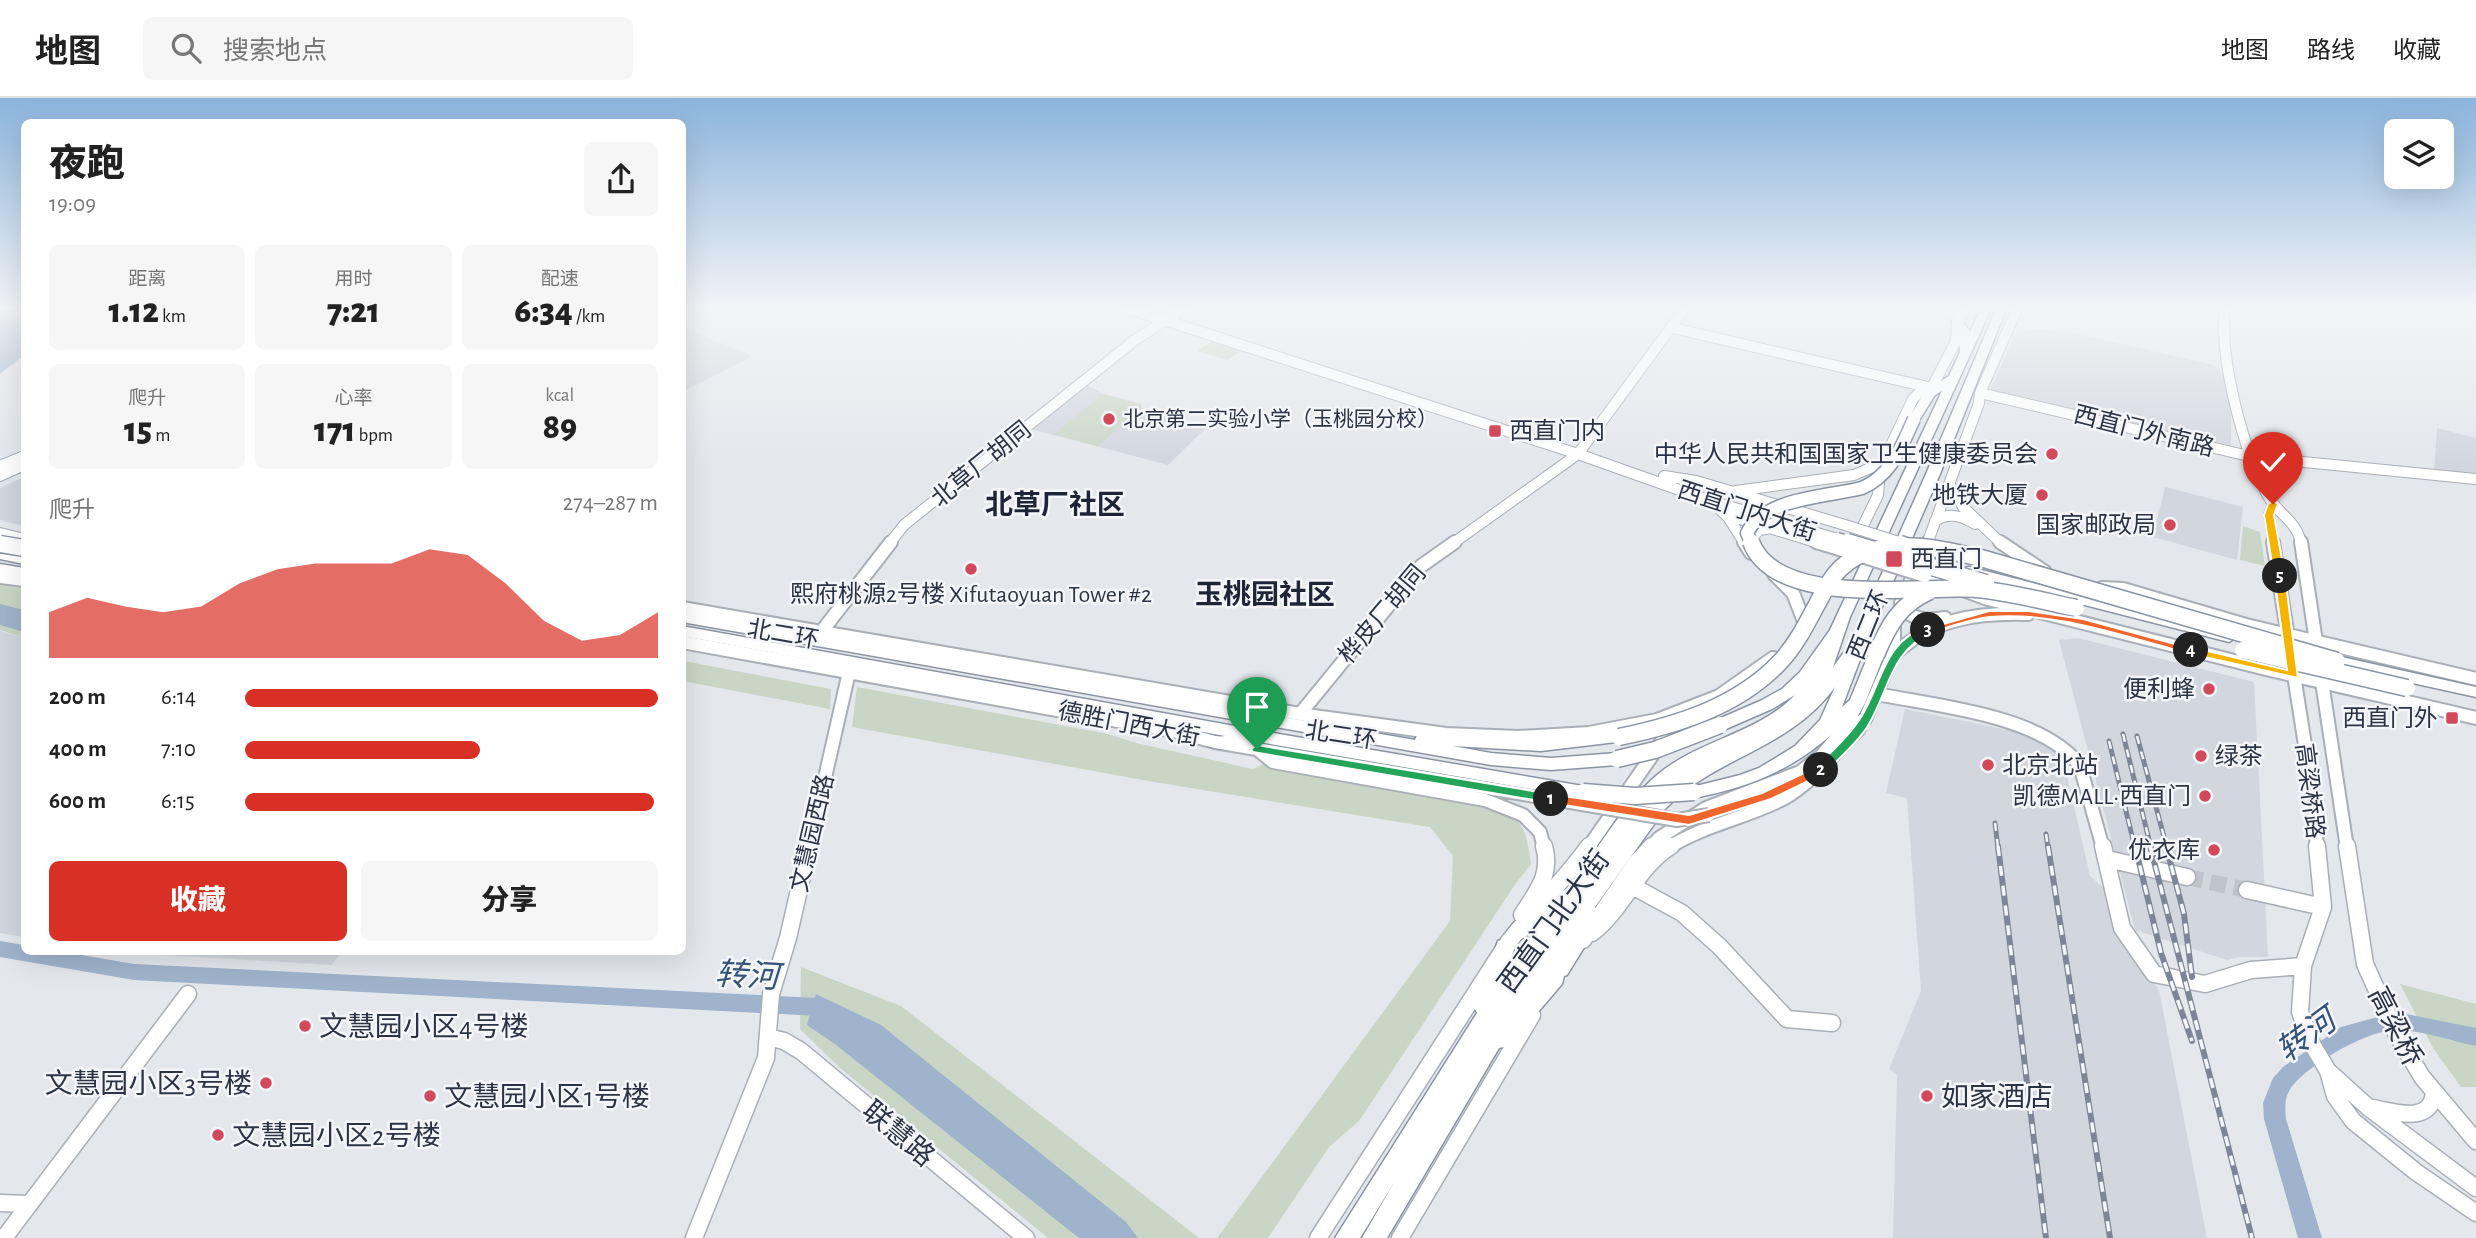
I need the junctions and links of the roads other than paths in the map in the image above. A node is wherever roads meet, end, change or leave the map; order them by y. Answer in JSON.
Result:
{"nodes":[{"id":1,"x":1111,"y":360,"type":"edge"},
{"id":2,"x":1290,"y":360,"type":"edge"},
{"id":3,"x":1649,"y":360,"type":"edge"},
{"id":4,"x":1808,"y":360,"type":"edge"},
{"id":5,"x":1946,"y":360,"type":"edge"},
{"id":6,"x":1963,"y":360,"type":"edge"},
{"id":7,"x":1980,"y":360,"type":"edge"},
{"id":8,"x":1994,"y":360,"type":"edge"},
{"id":9,"x":2227,"y":360,"type":"edge"},
{"id":10,"x":1954,"y":378,"type":"junction"},
{"id":11,"x":1933,"y":390,"type":"junction"},
{"id":12,"x":1980,"y":393,"type":"junction"},
{"id":13,"x":1961,"y":403,"type":"junction"},
{"id":14,"x":2160,"y":435,"type":"joint"},
{"id":15,"x":1578,"y":454,"type":"junction"},
{"id":16,"x":21,"y":457,"type":"edge"},
{"id":17,"x":2253,"y":457,"type":"junction"},
{"id":18,"x":1882,"y":462,"type":"junction"},
{"id":19,"x":21,"y":466,"type":"edge"},
{"id":20,"x":0,"y":467,"type":"edge"},
{"id":21,"x":0,"y":476,"type":"edge"},
{"id":22,"x":1664,"y":476,"type":"junction"},
{"id":23,"x":1951,"y":479,"type":"junction"},
{"id":24,"x":2476,"y":479,"type":"edge"},
{"id":25,"x":1724,"y":489,"type":"junction"},
{"id":26,"x":1877,"y":497,"type":"junction"},
{"id":27,"x":1710,"y":501,"type":"junction"},
{"id":28,"x":2273,"y":504,"type":"junction"},
{"id":29,"x":1791,"y":510,"type":"junction"},
{"id":30,"x":1726,"y":514,"type":"junction"},
{"id":31,"x":1935,"y":521,"type":"junction"},
{"id":32,"x":1772,"y":528,"type":"junction"},
{"id":33,"x":0,"y":533,"type":"edge"},
{"id":34,"x":1839,"y":536,"type":"junction"},
{"id":35,"x":21,"y":538,"type":"edge"},
{"id":36,"x":21,"y":542,"type":"edge"},
{"id":37,"x":0,"y":544,"type":"edge"},
{"id":38,"x":21,"y":559,"type":"edge"},
{"id":39,"x":21,"y":560,"type":"edge"},
{"id":40,"x":1,"y":564,"type":"edge"},
{"id":41,"x":2000,"y":570,"type":"junction"},
{"id":42,"x":1925,"y":576,"type":"joint"},
{"id":43,"x":21,"y":578,"type":"edge"},
{"id":44,"x":1823,"y":581,"type":"junction"},
{"id":45,"x":1939,"y":589,"type":"junction"},
{"id":46,"x":2123,"y":589,"type":"junction"},
{"id":47,"x":1971,"y":594,"type":"junction"},
{"id":48,"x":1901,"y":602,"type":"junction"},
{"id":49,"x":686,"y":609,"type":"edge"},
{"id":50,"x":2080,"y":616,"type":"junction"},
{"id":51,"x":686,"y":618,"type":"edge"},
{"id":52,"x":1803,"y":619,"type":"junction"},
{"id":53,"x":1838,"y":630,"type":"junction"},
{"id":54,"x":822,"y":631,"type":"junction"},
{"id":55,"x":686,"y":632,"type":"edge"},
{"id":56,"x":2286,"y":634,"type":"junction"},
{"id":57,"x":727,"y":638,"type":"junction"},
{"id":58,"x":2314,"y":640,"type":"junction"},
{"id":59,"x":686,"y":643,"type":"edge"},
{"id":60,"x":1858,"y":644,"type":"junction"},
{"id":61,"x":913,"y":646,"type":"junction"},
{"id":62,"x":750,"y":653,"type":"junction"},
{"id":63,"x":1885,"y":661,"type":"junction"},
{"id":64,"x":2337,"y":661,"type":"junction"},
{"id":65,"x":970,"y":667,"type":"junction"},
{"id":66,"x":849,"y":672,"type":"junction"},
{"id":67,"x":2294,"y":675,"type":"junction"},
{"id":68,"x":2476,"y":679,"type":"edge"},
{"id":69,"x":1046,"y":681,"type":"junction"},
{"id":70,"x":2321,"y":681,"type":"junction"},
{"id":71,"x":2405,"y":682,"type":"junction"},
{"id":72,"x":1132,"y":684,"type":"junction"},
{"id":73,"x":2476,"y":692,"type":"edge"},
{"id":74,"x":1877,"y":694,"type":"junction"},
{"id":75,"x":2476,"y":704,"type":"edge"},
{"id":76,"x":1862,"y":709,"type":"junction"},
{"id":77,"x":1682,"y":712,"type":"junction"},
{"id":78,"x":2476,"y":718,"type":"edge"},
{"id":79,"x":1296,"y":720,"type":"junction"},
{"id":80,"x":1839,"y":735,"type":"joint"},
{"id":81,"x":1279,"y":740,"type":"junction"},
{"id":82,"x":1215,"y":742,"type":"junction"},
{"id":83,"x":1809,"y":745,"type":"junction"},
{"id":84,"x":1257,"y":749,"type":"junction"},
{"id":85,"x":1818,"y":773,"type":"junction"},
{"id":86,"x":1582,"y":798,"type":"junction"},
{"id":87,"x":2107,"y":859,"type":"junction"},
{"id":88,"x":2188,"y":877,"type":"tunnel mouth"},
{"id":89,"x":1634,"y":887,"type":"junction"},
{"id":90,"x":1588,"y":889,"type":"junction"},
{"id":91,"x":2247,"y":890,"type":"tunnel mouth"},
{"id":92,"x":2323,"y":906,"type":"junction"},
{"id":93,"x":2356,"y":910,"type":"joint"},
{"id":94,"x":1511,"y":940,"type":"junction"},
{"id":95,"x":1583,"y":940,"type":"junction"},
{"id":96,"x":2303,"y":966,"type":"junction"},
{"id":97,"x":1557,"y":974,"type":"junction"},
{"id":98,"x":188,"y":994,"type":"dead end"},
{"id":99,"x":771,"y":994,"type":"joint"},
{"id":100,"x":768,"y":1016,"type":"joint"},
{"id":101,"x":1832,"y":1023,"type":"dead end"},
{"id":102,"x":768,"y":1037,"type":"junction"},
{"id":103,"x":1472,"y":1037,"type":"junction"},
{"id":104,"x":1481,"y":1062,"type":"junction"},
{"id":105,"x":2328,"y":1071,"type":"junction"},
{"id":106,"x":2422,"y":1077,"type":"joint"},
{"id":107,"x":2434,"y":1092,"type":"junction"},
{"id":108,"x":2369,"y":1108,"type":"junction"},
{"id":109,"x":2476,"y":1141,"type":"edge"},
{"id":110,"x":2476,"y":1188,"type":"edge"},
{"id":111,"x":0,"y":1203,"type":"edge"},
{"id":112,"x":30,"y":1204,"type":"junction"},
{"id":113,"x":2476,"y":1213,"type":"edge"},
{"id":114,"x":4,"y":1238,"type":"edge"},
{"id":115,"x":694,"y":1238,"type":"edge"},
{"id":116,"x":1026,"y":1238,"type":"edge"},
{"id":117,"x":1318,"y":1238,"type":"edge"},
{"id":118,"x":1347,"y":1238,"type":"edge"},
{"id":119,"x":1374,"y":1238,"type":"edge"},
{"id":120,"x":1400,"y":1238,"type":"edge"}],
"edges":[{"from":1,"to":54,"type":"street","name":"北草厂胡同"},
{"from":2,"to":15,"type":"street","name":"西直门内大街"},
{"from":3,"to":15,"type":"street","name":"桦皮厂胡同"},
{"from":4,"to":11,"type":"street"},
{"from":5,"to":11,"type":"street"},
{"from":6,"to":10,"type":"highway","name":"西二环"},
{"from":7,"to":13,"type":"highway","name":"西二环"},
{"from":8,"to":12,"type":"street"},
{"from":9,"to":17,"type":"street"},
{"from":10,"to":11,"type":"highway"},
{"from":10,"to":53,"type":"highway","name":"西二环"},
{"from":11,"to":18,"type":"street"},
{"from":11,"to":45,"type":"highway","bridge":true},
{"from":12,"to":13,"type":"highway"},
{"from":12,"to":14,"type":"street","name":"西直门外南路"},
{"from":12,"to":23,"type":"street"},
{"from":13,"to":60,"type":"highway","name":"西二环"},
{"from":14,"to":17,"type":"street","name":"西直门外南路"},
{"from":15,"to":22,"type":"street","name":"西直门内大街"},
{"from":15,"to":27,"type":"street","name":"西直门内大街"},
{"from":15,"to":79,"type":"street","name":"桦皮厂胡同"},
{"from":16,"to":20,"type":"street"},
{"from":17,"to":24,"type":"street","name":"西直门外南路"},
{"from":17,"to":28,"type":"street"},
{"from":18,"to":25,"type":"street"},
{"from":18,"to":26,"type":"street"},
{"from":19,"to":21,"type":"street"},
{"from":22,"to":25,"type":"street"},
{"from":22,"to":34,"type":"street","name":"西直门内大街"},
{"from":23,"to":31,"type":"street"},
{"from":23,"to":46,"type":"street"},
{"from":25,"to":29,"type":"street"},
{"from":26,"to":29,"type":"street"},
{"from":26,"to":44,"type":"street"},
{"from":27,"to":30,"type":"street"},
{"from":27,"to":34,"type":"street","name":"西直门内大街"},
{"from":28,"to":56,"type":"street"},
{"from":28,"to":58,"type":"street","name":"高梁桥路"},
{"from":29,"to":34,"type":"street"},
{"from":30,"to":32,"type":"street"},
{"from":30,"to":52,"type":"street"},
{"from":31,"to":41,"type":"street"},
{"from":31,"to":48,"type":"street"},
{"from":32,"to":34,"type":"street"},
{"from":32,"to":44,"type":"street"},
{"from":33,"to":35,"type":"street"},
{"from":34,"to":41,"type":"street","bridge":true},
{"from":34,"to":42,"type":"street","bridge":true},
{"from":34,"to":50,"type":"highway","bridge":true},
{"from":34,"to":64,"type":"highway","bridge":true},
{"from":36,"to":40,"type":"street"},
{"from":37,"to":38,"type":"highway","bridge":true},
{"from":39,"to":40,"type":"highway"},
{"from":40,"to":43,"type":"street"},
{"from":41,"to":46,"type":"street"},
{"from":42,"to":47,"type":"street"},
{"from":44,"to":52,"type":"street"},
{"from":45,"to":50,"type":"highway","bridge":true},
{"from":45,"to":63,"type":"highway","bridge":true},
{"from":46,"to":56,"type":"street"},
{"from":47,"to":48,"type":"street"},
{"from":47,"to":50,"type":"street"},
{"from":48,"to":63,"type":"street"},
{"from":49,"to":54,"type":"street","name":"德胜门西大街"},
{"from":50,"to":63,"type":"street"},
{"from":50,"to":67,"type":"street"},
{"from":50,"to":71,"type":"highway","bridge":true},
{"from":51,"to":65,"type":"highway","name":"北二环"},
{"from":52,"to":77,"type":"street"},
{"from":53,"to":79,"type":"highway","name":"北二环","bridge":true},
{"from":53,"to":90,"type":"highway","name":"西直门北大街"},
{"from":54,"to":61,"type":"street","name":"德胜门西大街"},
{"from":55,"to":57,"type":"highway","name":"北二环"},
{"from":56,"to":58,"type":"street"},
{"from":56,"to":67,"type":"street"},
{"from":57,"to":62,"type":"highway"},
{"from":57,"to":81,"type":"highway","name":"北二环"},
{"from":58,"to":68,"type":"street"},
{"from":58,"to":70,"type":"street","name":"高梁桥路"},
{"from":59,"to":62,"type":"street","name":"德胜门西大街"},
{"from":60,"to":83,"type":"highway","name":"西二环"},
{"from":60,"to":90,"type":"highway","name":"西直门北大街"},
{"from":61,"to":65,"type":"highway"},
{"from":61,"to":72,"type":"street","name":"德胜门西大街"},
{"from":62,"to":66,"type":"street","name":"德胜门西大街"},
{"from":63,"to":74,"type":"street"},
{"from":63,"to":76,"type":"highway"},
{"from":64,"to":71,"type":"highway"},
{"from":64,"to":79,"type":"highway","bridge":true},
{"from":65,"to":69,"type":"highway","name":"北二环"},
{"from":66,"to":82,"type":"street","name":"德胜门西大街"},
{"from":66,"to":99,"type":"street","name":"文慧园西路"},
{"from":67,"to":70,"type":"street"},
{"from":67,"to":92,"type":"street","name":"高梁桥路"},
{"from":69,"to":72,"type":"highway"},
{"from":69,"to":79,"type":"highway","name":"北二环"},
{"from":70,"to":78,"type":"street"},
{"from":70,"to":93,"type":"street","name":"高梁桥路"},
{"from":71,"to":73,"type":"highway"},
{"from":71,"to":75,"type":"highway"},
{"from":72,"to":79,"type":"street","name":"德胜门西大街"},
{"from":74,"to":76,"type":"street"},
{"from":74,"to":87,"type":"street"},
{"from":76,"to":80,"type":"highway"},
{"from":76,"to":83,"type":"highway"},
{"from":76,"to":85,"type":"street"},
{"from":77,"to":79,"type":"street"},
{"from":77,"to":94,"type":"street"},
{"from":80,"to":95,"type":"street","name":"西直门北大街"},
{"from":81,"to":82,"type":"highway"},
{"from":81,"to":86,"type":"highway","name":"北二环"},
{"from":82,"to":84,"type":"street","name":"德胜门西大街"},
{"from":83,"to":86,"type":"highway","name":"北二环","bridge":true},
{"from":84,"to":86,"type":"street","name":"德胜门西大街"},
{"from":84,"to":94,"type":"street"},
{"from":85,"to":86,"type":"street","name":"德胜门西大街","bridge":true},
{"from":85,"to":89,"type":"street"},
{"from":87,"to":88,"type":"street"},
{"from":87,"to":96,"type":"street"},
{"from":89,"to":95,"type":"street"},
{"from":89,"to":101,"type":"street"},
{"from":90,"to":94,"type":"highway"},
{"from":90,"to":97,"type":"highway"},
{"from":90,"to":103,"type":"highway","name":"西直门北大街"},
{"from":90,"to":104,"type":"highway","name":"西直门北大街"},
{"from":91,"to":92,"type":"street"},
{"from":92,"to":96,"type":"street"},
{"from":93,"to":106,"type":"street","name":"高梁桥"},
{"from":94,"to":103,"type":"highway"},
{"from":94,"to":117,"type":"street","name":"西直门北大街"},
{"from":95,"to":97,"type":"street","name":"西直门北大街"},
{"from":96,"to":105,"type":"street"},
{"from":97,"to":104,"type":"highway"},
{"from":97,"to":120,"type":"street","name":"西直门北大街"},
{"from":98,"to":112,"type":"street"},
{"from":99,"to":100,"type":"street"},
{"from":100,"to":102,"type":"street"},
{"from":102,"to":115,"type":"street"},
{"from":102,"to":116,"type":"street","name":"联慧路"},
{"from":103,"to":118,"type":"highway","name":"西直门北大街"},
{"from":104,"to":119,"type":"highway","name":"西直门北大街"},
{"from":105,"to":108,"type":"street"},
{"from":105,"to":113,"type":"street"},
{"from":106,"to":107,"type":"street"},
{"from":107,"to":108,"type":"street"},
{"from":107,"to":109,"type":"street"},
{"from":108,"to":110,"type":"street"},
{"from":111,"to":112,"type":"street"},
{"from":112,"to":114,"type":"street"}]}
